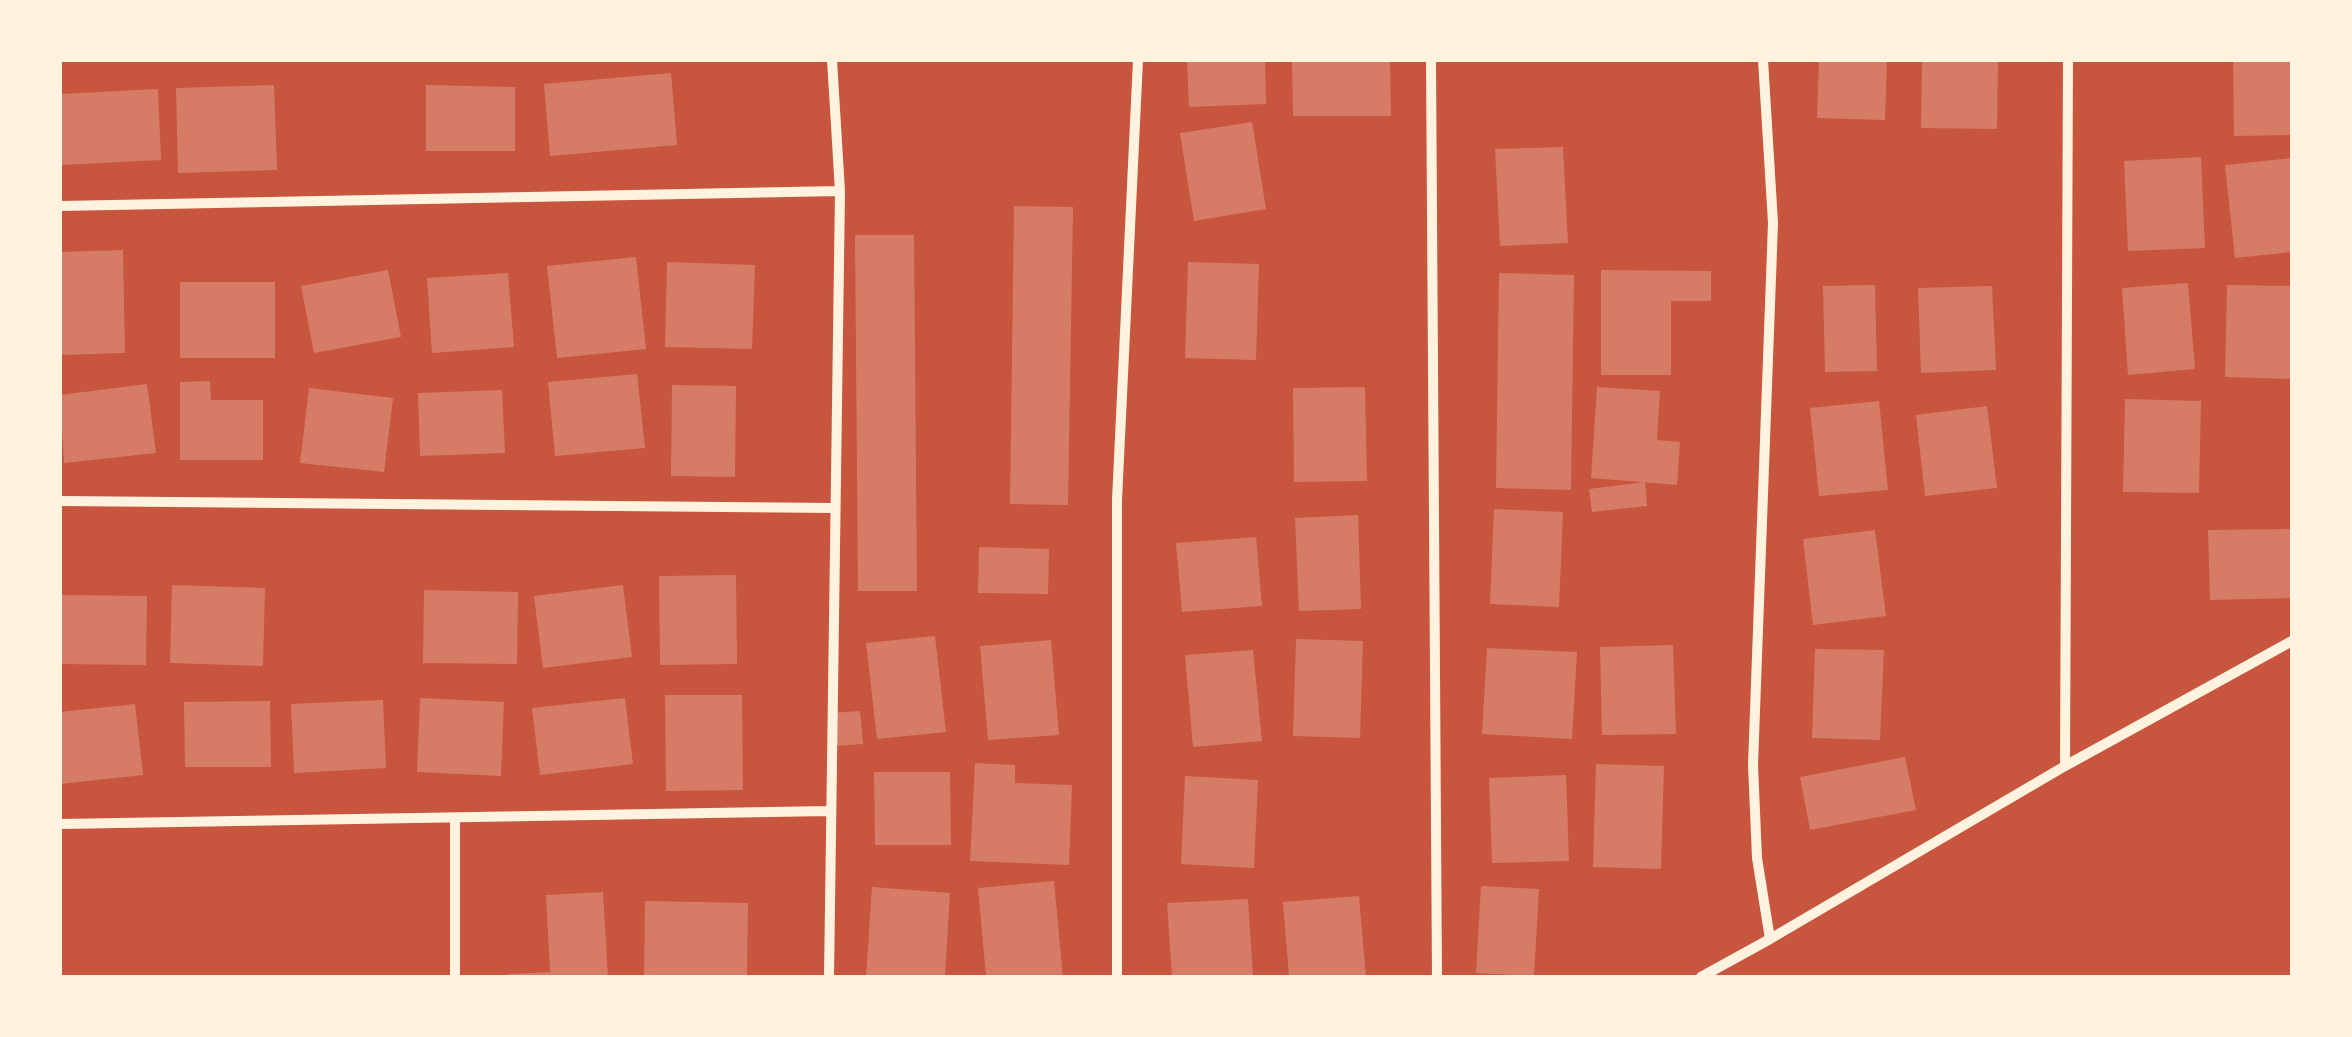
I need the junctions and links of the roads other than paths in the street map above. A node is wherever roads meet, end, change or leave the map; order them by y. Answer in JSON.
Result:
{"nodes":[{"id":1,"x":832,"y":60,"type":"edge"},
{"id":2,"x":1138,"y":60,"type":"edge"},
{"id":3,"x":1431,"y":60,"type":"edge"},
{"id":4,"x":1763,"y":60,"type":"edge"},
{"id":5,"x":2068,"y":60,"type":"edge"},
{"id":6,"x":840,"y":191,"type":"junction"},
{"id":7,"x":60,"y":206,"type":"edge"},
{"id":8,"x":60,"y":502,"type":"edge"},
{"id":9,"x":835,"y":508,"type":"junction"},
{"id":10,"x":2292,"y":641,"type":"edge"},
{"id":11,"x":2064,"y":766,"type":"junction"},
{"id":12,"x":829,"y":811,"type":"junction"},
{"id":13,"x":456,"y":818,"type":"junction"},
{"id":14,"x":60,"y":824,"type":"edge"},
{"id":15,"x":1770,"y":939,"type":"junction"},
{"id":16,"x":455,"y":977,"type":"edge"},
{"id":17,"x":829,"y":977,"type":"edge"},
{"id":18,"x":1117,"y":977,"type":"edge"},
{"id":19,"x":1437,"y":977,"type":"edge"},
{"id":20,"x":1701,"y":977,"type":"edge"}],
"edges":[{"from":1,"to":6,"type":"street"},
{"from":2,"to":18,"type":"street"},
{"from":3,"to":19,"type":"street"},
{"from":4,"to":15,"type":"street"},
{"from":5,"to":11,"type":"street"},
{"from":6,"to":7,"type":"street"},
{"from":6,"to":9,"type":"street"},
{"from":8,"to":9,"type":"street"},
{"from":9,"to":12,"type":"street"},
{"from":10,"to":11,"type":"street"},
{"from":11,"to":15,"type":"street"},
{"from":12,"to":13,"type":"street"},
{"from":12,"to":17,"type":"street"},
{"from":13,"to":14,"type":"street"},
{"from":13,"to":16,"type":"street"},
{"from":15,"to":20,"type":"street"}]}
